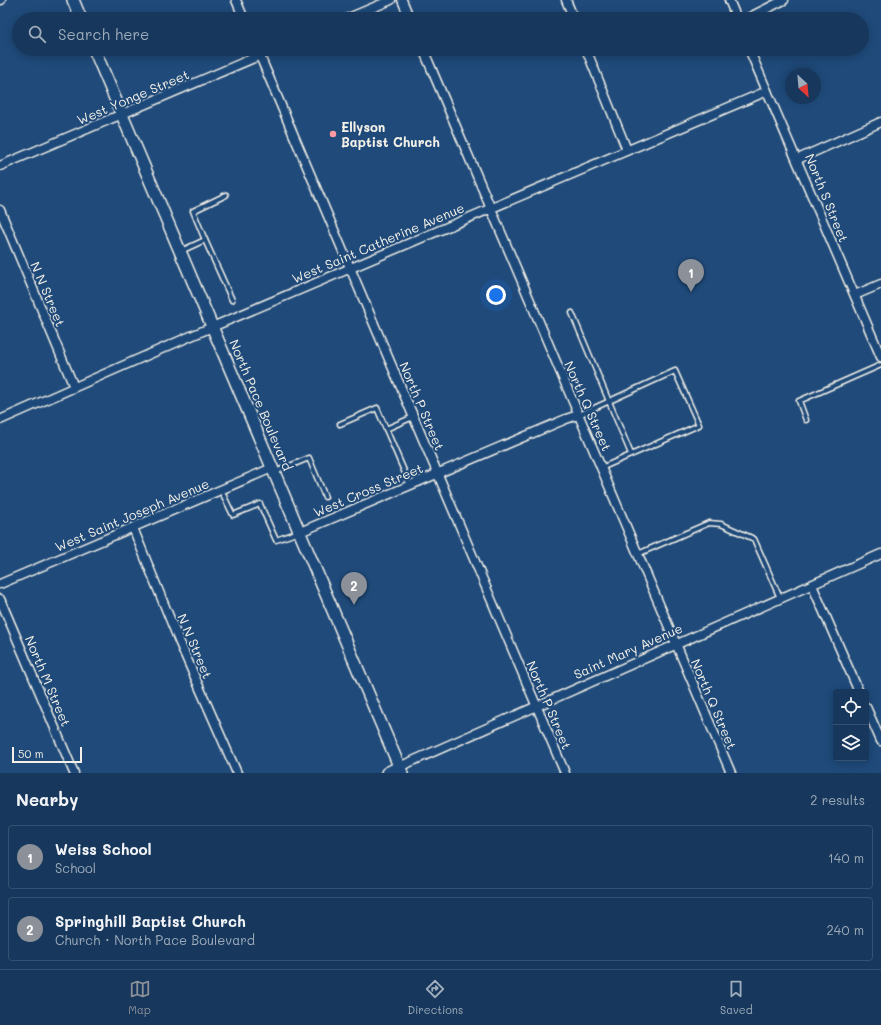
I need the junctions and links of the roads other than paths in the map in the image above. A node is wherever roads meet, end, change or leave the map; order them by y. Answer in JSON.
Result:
{"nodes":[{"id":1,"x":73,"y":0,"type":"edge"},
{"id":2,"x":236,"y":0,"type":"edge"},
{"id":3,"x":391,"y":0,"type":"edge"},
{"id":4,"x":402,"y":0,"type":"edge"},
{"id":5,"x":566,"y":0,"type":"edge"},
{"id":6,"x":728,"y":0,"type":"edge"},
{"id":7,"x":784,"y":0,"type":"edge"},
{"id":8,"x":79,"y":12,"type":"edge"},
{"id":9,"x":241,"y":12,"type":"edge"},
{"id":10,"x":363,"y":12,"type":"edge"},
{"id":11,"x":407,"y":12,"type":"edge"},
{"id":12,"x":571,"y":12,"type":"edge"},
{"id":13,"x":733,"y":12,"type":"edge"},
{"id":14,"x":760,"y":12,"type":"edge"},
{"id":15,"x":97,"y":56,"type":"edge"},
{"id":16,"x":249,"y":56,"type":"edge"},
{"id":17,"x":260,"y":56,"type":"edge"},
{"id":18,"x":426,"y":56,"type":"edge"},
{"id":19,"x":589,"y":56,"type":"edge"},
{"id":20,"x":752,"y":56,"type":"edge"},
{"id":21,"x":767,"y":91,"type":"junction"},
{"id":22,"x":122,"y":114,"type":"junction"},
{"id":23,"x":881,"y":122,"type":"edge"},
{"id":24,"x":627,"y":150,"type":"junction"},
{"id":25,"x":798,"y":159,"type":"junction"},
{"id":26,"x":0,"y":166,"type":"edge"},
{"id":27,"x":226,"y":195,"type":"dead end"},
{"id":28,"x":490,"y":208,"type":"junction"},
{"id":29,"x":0,"y":210,"type":"edge"},
{"id":30,"x":205,"y":240,"type":"junction"},
{"id":31,"x":180,"y":251,"type":"junction"},
{"id":32,"x":350,"y":268,"type":"junction"},
{"id":33,"x":881,"y":284,"type":"edge"},
{"id":34,"x":855,"y":295,"type":"junction"},
{"id":35,"x":232,"y":300,"type":"dead end"},
{"id":36,"x":572,"y":313,"type":"dead end"},
{"id":37,"x":213,"y":327,"type":"junction"},
{"id":38,"x":881,"y":357,"type":"edge"},
{"id":39,"x":881,"y":365,"type":"edge"},
{"id":40,"x":74,"y":387,"type":"junction"},
{"id":41,"x":609,"y":401,"type":"junction"},
{"id":42,"x":578,"y":415,"type":"junction"},
{"id":43,"x":413,"y":417,"type":"junction"},
{"id":44,"x":0,"y":420,"type":"edge"},
{"id":45,"x":806,"y":420,"type":"dead end"},
{"id":46,"x":340,"y":424,"type":"dead end"},
{"id":47,"x":386,"y":429,"type":"junction"},
{"id":48,"x":631,"y":454,"type":"junction"},
{"id":49,"x":601,"y":468,"type":"junction"},
{"id":50,"x":273,"y":470,"type":"junction"},
{"id":51,"x":438,"y":474,"type":"junction"},
{"id":52,"x":410,"y":486,"type":"junction"},
{"id":53,"x":220,"y":490,"type":"junction"},
{"id":54,"x":325,"y":497,"type":"dead end"},
{"id":55,"x":133,"y":528,"type":"junction"},
{"id":56,"x":300,"y":532,"type":"junction"},
{"id":57,"x":638,"y":554,"type":"junction"},
{"id":58,"x":881,"y":554,"type":"edge"},
{"id":59,"x":0,"y":584,"type":"edge"},
{"id":60,"x":812,"y":585,"type":"junction"},
{"id":61,"x":0,"y":599,"type":"edge"},
{"id":62,"x":780,"y":599,"type":"junction"},
{"id":63,"x":676,"y":645,"type":"junction"},
{"id":64,"x":859,"y":689,"type":"edge"},
{"id":65,"x":536,"y":706,"type":"junction"},
{"id":66,"x":869,"y":714,"type":"edge"},
{"id":67,"x":881,"y":740,"type":"edge"},
{"id":68,"x":401,"y":770,"type":"edge"},
{"id":69,"x":74,"y":773,"type":"edge"},
{"id":70,"x":237,"y":773,"type":"edge"},
{"id":71,"x":387,"y":773,"type":"edge"},
{"id":72,"x":565,"y":773,"type":"edge"},
{"id":73,"x":730,"y":773,"type":"edge"}],
"edges":[{"from":1,"to":8,"type":"main road"},
{"from":2,"to":9,"type":"street"},
{"from":3,"to":10,"type":"street"},
{"from":4,"to":11,"type":"street"},
{"from":5,"to":12,"type":"street"},
{"from":6,"to":13,"type":"street"},
{"from":7,"to":14,"type":"street"},
{"from":15,"to":22,"type":"main road","name":"North Pace Boulevard"},
{"from":16,"to":22,"type":"street","name":"West Yonge Street"},
{"from":17,"to":32,"type":"street","name":"North P Street"},
{"from":18,"to":28,"type":"street","name":"North Q Street"},
{"from":19,"to":24,"type":"street"},
{"from":20,"to":21,"type":"street","name":"North S Street"},
{"from":21,"to":24,"type":"street","name":"West Saint Catherine Avenue"},
{"from":21,"to":25,"type":"street","name":"North S Street"},
{"from":22,"to":26,"type":"street","name":"West Yonge Street"},
{"from":22,"to":31,"type":"main road","name":"North Pace Boulevard"},
{"from":23,"to":25,"type":"street"},
{"from":24,"to":28,"type":"street","name":"West Saint Catherine Avenue"},
{"from":25,"to":34,"type":"street","name":"North S Street"},
{"from":27,"to":30,"type":"lane"},
{"from":28,"to":32,"type":"street","name":"West Saint Catherine Avenue"},
{"from":28,"to":42,"type":"street","name":"North Q Street"},
{"from":29,"to":40,"type":"street","name":"N N Street"},
{"from":30,"to":31,"type":"lane"},
{"from":30,"to":35,"type":"lane"},
{"from":31,"to":37,"type":"main road","name":"North Pace Boulevard"},
{"from":32,"to":37,"type":"street","name":"West Saint Catherine Avenue"},
{"from":32,"to":43,"type":"street","name":"North P Street"},
{"from":33,"to":34,"type":"street"},
{"from":34,"to":38,"type":"street","name":"North S Street"},
{"from":36,"to":41,"type":"lane"},
{"from":37,"to":40,"type":"street","name":"West Saint Catherine Avenue"},
{"from":37,"to":50,"type":"main road","name":"North Pace Boulevard"},
{"from":39,"to":45,"type":"lane"},
{"from":40,"to":44,"type":"street","name":"West Saint Catherine Avenue"},
{"from":41,"to":42,"type":"lane"},
{"from":41,"to":48,"type":"lane"},
{"from":41,"to":48,"type":"lane"},
{"from":42,"to":49,"type":"street","name":"North Q Street"},
{"from":42,"to":51,"type":"street","name":"West Cross Street"},
{"from":43,"to":47,"type":"lane"},
{"from":43,"to":51,"type":"street","name":"North P Street"},
{"from":46,"to":47,"type":"lane"},
{"from":47,"to":52,"type":"lane"},
{"from":48,"to":49,"type":"lane"},
{"from":49,"to":57,"type":"street","name":"North Q Street"},
{"from":50,"to":53,"type":"street","name":"West Saint Joseph Avenue"},
{"from":50,"to":54,"type":"lane"},
{"from":50,"to":56,"type":"main road","name":"North Pace Boulevard"},
{"from":51,"to":52,"type":"street","name":"West Cross Street"},
{"from":51,"to":65,"type":"street","name":"North P Street"},
{"from":52,"to":56,"type":"street","name":"West Cross Street"},
{"from":53,"to":55,"type":"street","name":"West Saint Joseph Avenue"},
{"from":53,"to":56,"type":"lane"},
{"from":55,"to":59,"type":"street","name":"West Saint Joseph Avenue"},
{"from":55,"to":70,"type":"street","name":"N N Street"},
{"from":56,"to":68,"type":"main road","name":"North Pace Boulevard"},
{"from":57,"to":62,"type":"lane"},
{"from":57,"to":63,"type":"street","name":"North Q Street"},
{"from":58,"to":60,"type":"street","name":"Saint Mary Avenue"},
{"from":60,"to":62,"type":"street","name":"Saint Mary Avenue"},
{"from":60,"to":64,"type":"street"},
{"from":61,"to":69,"type":"street","name":"North M Street"},
{"from":62,"to":63,"type":"street","name":"Saint Mary Avenue"},
{"from":63,"to":65,"type":"street","name":"Saint Mary Avenue"},
{"from":63,"to":73,"type":"street","name":"North Q Street"},
{"from":65,"to":68,"type":"street","name":"Saint Mary Avenue"},
{"from":65,"to":72,"type":"street","name":"North P Street"},
{"from":66,"to":67,"type":"street"},
{"from":68,"to":71,"type":"main road","name":"Saint Mary Avenue"}]}
